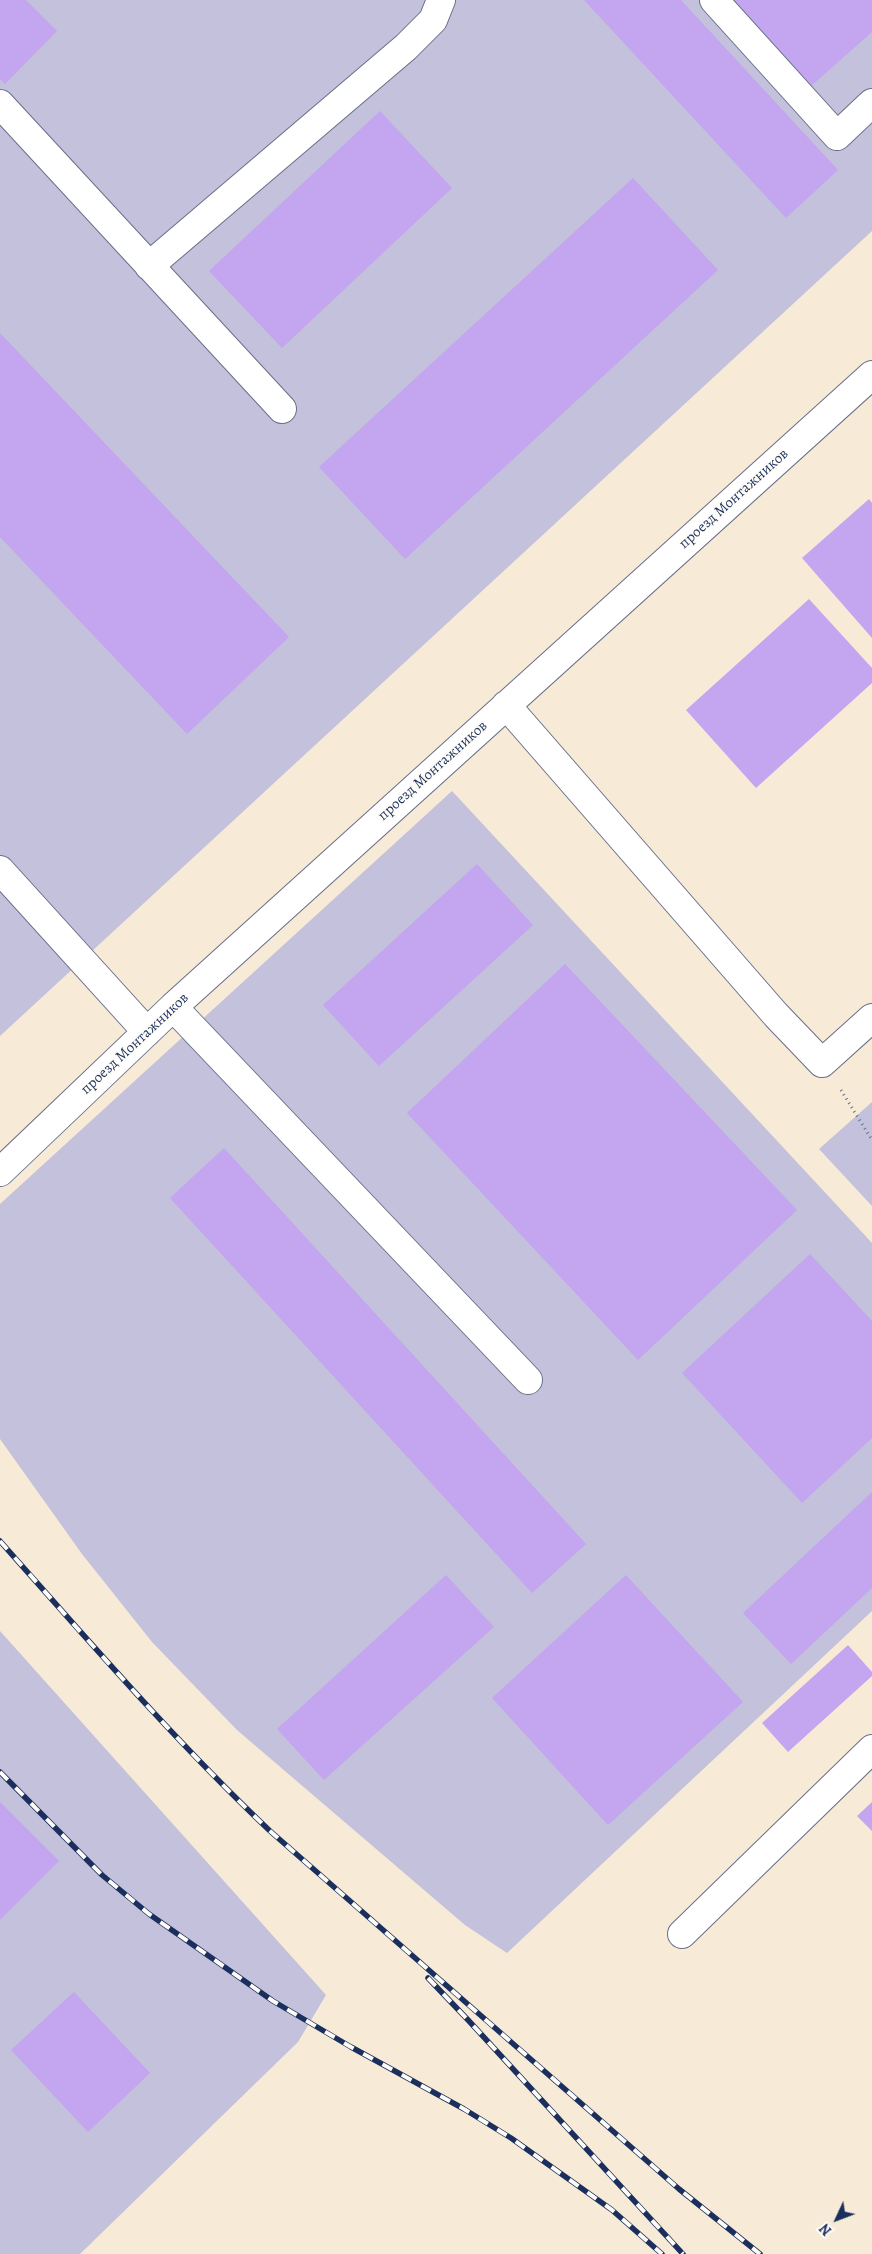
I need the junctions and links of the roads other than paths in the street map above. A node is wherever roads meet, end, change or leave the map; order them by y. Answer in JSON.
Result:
{"nodes":[{"id":1,"x":441,"y":0,"type":"edge"},
{"id":2,"x":714,"y":0,"type":"edge"},
{"id":3,"x":872,"y":103,"type":"edge"},
{"id":4,"x":0,"y":104,"type":"edge"},
{"id":5,"x":149,"y":266,"type":"junction"},
{"id":6,"x":872,"y":375,"type":"edge"},
{"id":7,"x":282,"y":409,"type":"dead end"},
{"id":8,"x":506,"y":705,"type":"junction"},
{"id":9,"x":0,"y":870,"type":"edge"},
{"id":10,"x":173,"y":1007,"type":"junction"},
{"id":11,"x":872,"y":1018,"type":"edge"},
{"id":12,"x":147,"y":1032,"type":"junction"},
{"id":13,"x":0,"y":1172,"type":"edge"},
{"id":14,"x":528,"y":1380,"type":"dead end"},
{"id":15,"x":872,"y":1749,"type":"edge"},
{"id":16,"x":682,"y":1934,"type":"dead end"}],
"edges":[{"from":1,"to":5,"type":"street"},
{"from":2,"to":3,"type":"street"},
{"from":4,"to":5,"type":"street"},
{"from":5,"to":7,"type":"street"},
{"from":6,"to":8,"type":"street","name":"проезд Монтажников"},
{"from":8,"to":10,"type":"street","name":"проезд Монтажников"},
{"from":8,"to":11,"type":"street"},
{"from":9,"to":12,"type":"street"},
{"from":10,"to":12,"type":"street","name":"проезд Монтажников"},
{"from":10,"to":14,"type":"street"},
{"from":12,"to":13,"type":"street","name":"проезд Монтажников"},
{"from":15,"to":16,"type":"street"}]}
